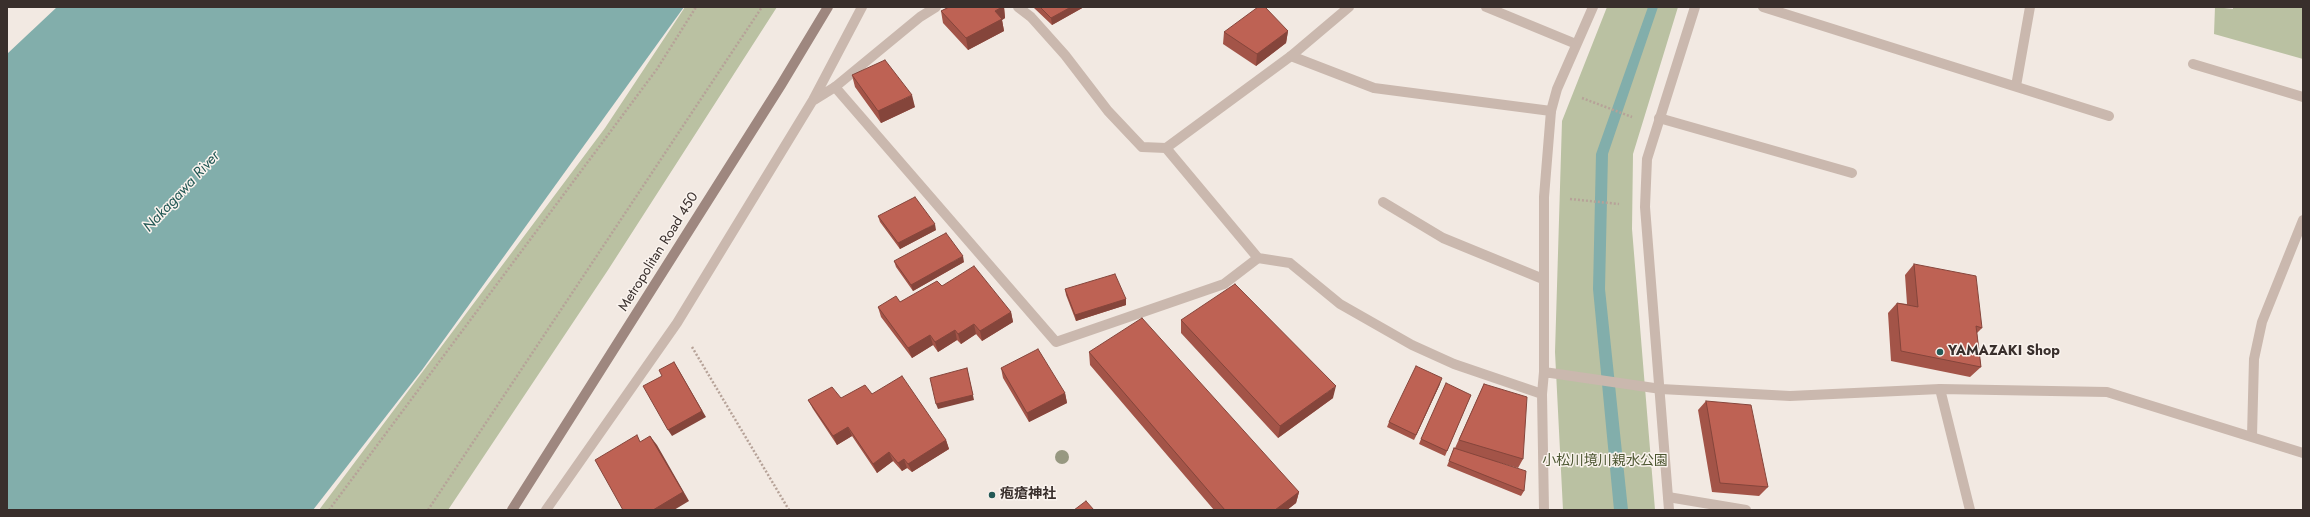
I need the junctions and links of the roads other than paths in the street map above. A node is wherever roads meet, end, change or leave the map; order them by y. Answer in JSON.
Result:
{"nodes":[{"id":1,"x":828,"y":7,"type":"edge"},
{"id":2,"x":862,"y":7,"type":"edge"},
{"id":3,"x":936,"y":7,"type":"edge"},
{"id":4,"x":1018,"y":7,"type":"edge"},
{"id":5,"x":1349,"y":7,"type":"edge"},
{"id":6,"x":1486,"y":7,"type":"edge"},
{"id":7,"x":1593,"y":7,"type":"edge"},
{"id":8,"x":1695,"y":7,"type":"edge"},
{"id":9,"x":1763,"y":7,"type":"edge"},
{"id":10,"x":2030,"y":7,"type":"edge"},
{"id":11,"x":1576,"y":44,"type":"junction"},
{"id":12,"x":1292,"y":56,"type":"junction"},
{"id":13,"x":2194,"y":64,"type":"dead end"},
{"id":14,"x":2016,"y":86,"type":"junction"},
{"id":15,"x":834,"y":87,"type":"junction"},
{"id":16,"x":2303,"y":97,"type":"edge"},
{"id":17,"x":813,"y":100,"type":"junction"},
{"id":18,"x":1551,"y":111,"type":"junction"},
{"id":19,"x":2109,"y":116,"type":"dead end"},
{"id":20,"x":1657,"y":122,"type":"junction"},
{"id":21,"x":1166,"y":148,"type":"junction"},
{"id":22,"x":1852,"y":173,"type":"dead end"},
{"id":23,"x":1383,"y":202,"type":"dead end"},
{"id":24,"x":2303,"y":220,"type":"edge"},
{"id":25,"x":1258,"y":258,"type":"junction"},
{"id":26,"x":1543,"y":279,"type":"junction"},
{"id":27,"x":1544,"y":372,"type":"junction"},
{"id":28,"x":1661,"y":389,"type":"junction"},
{"id":29,"x":1940,"y":389,"type":"junction"},
{"id":30,"x":1542,"y":394,"type":"junction"},
{"id":31,"x":2252,"y":436,"type":"junction"},
{"id":32,"x":2303,"y":453,"type":"edge"},
{"id":33,"x":1668,"y":497,"type":"junction"},
{"id":34,"x":512,"y":510,"type":"edge"},
{"id":35,"x":546,"y":510,"type":"edge"},
{"id":36,"x":1544,"y":510,"type":"edge"},
{"id":37,"x":1669,"y":510,"type":"edge"},
{"id":38,"x":1746,"y":510,"type":"edge"},
{"id":39,"x":1970,"y":510,"type":"edge"}],
"edges":[{"from":1,"to":34,"type":"main road","name":"Metropolitan Road 450"},
{"from":2,"to":17,"type":"street"},
{"from":3,"to":15,"type":"street"},
{"from":4,"to":21,"type":"street"},
{"from":5,"to":12,"type":"street"},
{"from":6,"to":11,"type":"street"},
{"from":7,"to":11,"type":"street"},
{"from":8,"to":20,"type":"street"},
{"from":9,"to":14,"type":"street"},
{"from":10,"to":14,"type":"street"},
{"from":11,"to":18,"type":"street"},
{"from":12,"to":18,"type":"street"},
{"from":12,"to":21,"type":"street"},
{"from":13,"to":16,"type":"street"},
{"from":14,"to":19,"type":"street"},
{"from":15,"to":17,"type":"street"},
{"from":15,"to":25,"type":"street"},
{"from":17,"to":35,"type":"street"},
{"from":18,"to":26,"type":"street"},
{"from":20,"to":22,"type":"street"},
{"from":20,"to":28,"type":"street"},
{"from":21,"to":25,"type":"street"},
{"from":23,"to":26,"type":"street"},
{"from":24,"to":31,"type":"street"},
{"from":25,"to":30,"type":"street"},
{"from":26,"to":27,"type":"street"},
{"from":27,"to":28,"type":"street"},
{"from":27,"to":30,"type":"street"},
{"from":28,"to":29,"type":"street"},
{"from":28,"to":33,"type":"street"},
{"from":29,"to":31,"type":"street"},
{"from":29,"to":39,"type":"street"},
{"from":30,"to":36,"type":"street"},
{"from":31,"to":32,"type":"street"},
{"from":33,"to":37,"type":"street"},
{"from":33,"to":38,"type":"street"}]}
